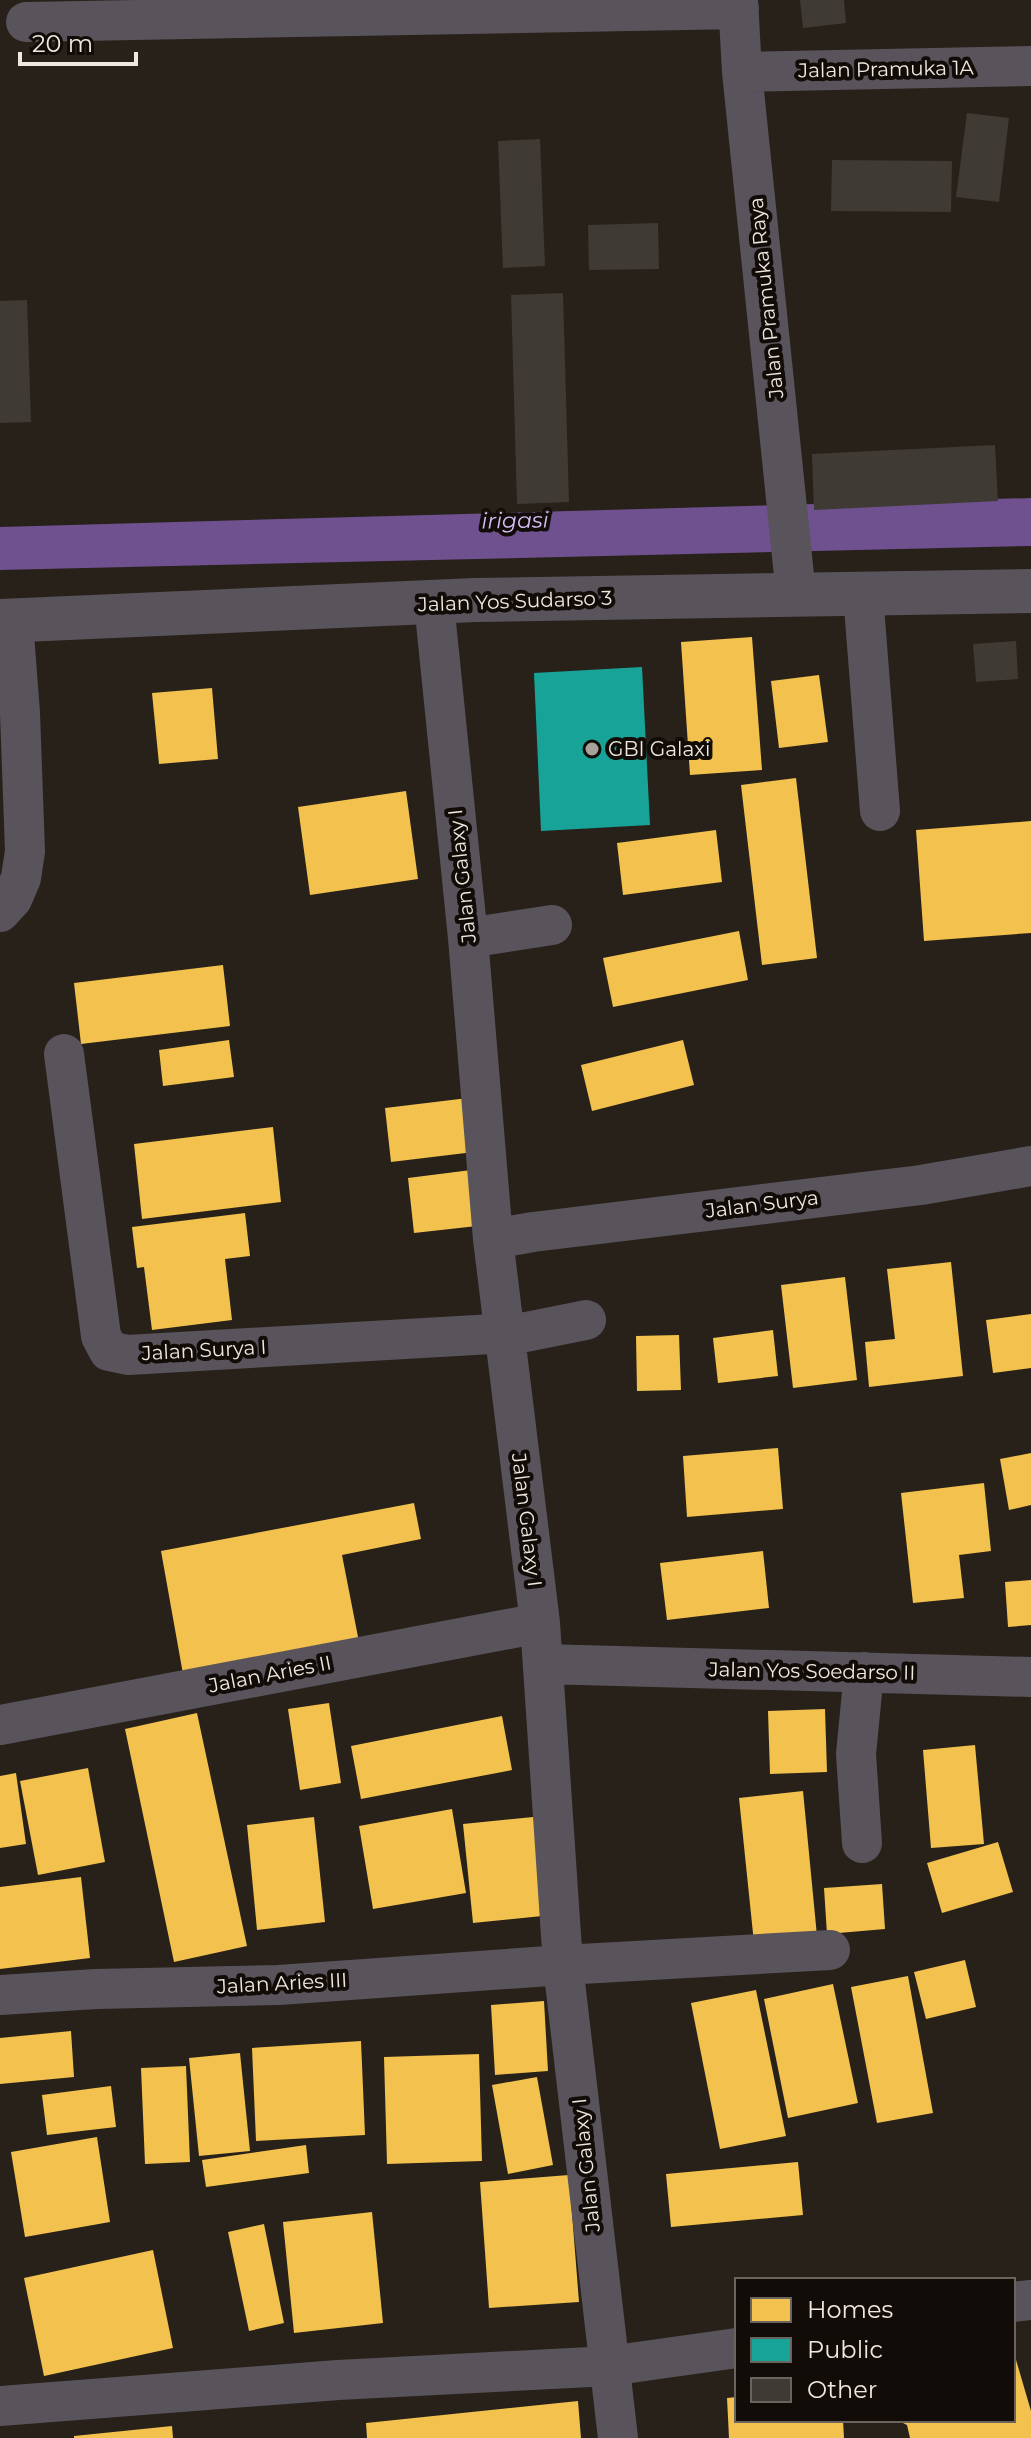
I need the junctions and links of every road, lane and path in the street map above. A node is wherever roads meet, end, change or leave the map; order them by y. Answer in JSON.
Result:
{"nodes":[{"id":1,"x":738,"y":5,"type":"edge"},
{"id":2,"x":360,"y":8,"type":"edge"},
{"id":3,"x":26,"y":22,"type":"dead end"},
{"id":4,"x":1031,"y":66,"type":"edge"},
{"id":5,"x":742,"y":72,"type":"junction"},
{"id":6,"x":795,"y":590,"type":"junction"},
{"id":7,"x":1031,"y":591,"type":"edge"},
{"id":8,"x":863,"y":594,"type":"junction"},
{"id":9,"x":454,"y":602,"type":"junction"},
{"id":10,"x":7,"y":621,"type":"edge"},
{"id":11,"x":880,"y":811,"type":"dead end"},
{"id":12,"x":0,"y":912,"type":"edge"},
{"id":13,"x":64,"y":1054,"type":"dead end"},
{"id":14,"x":1031,"y":1166,"type":"edge"},
{"id":15,"x":514,"y":1235,"type":"junction"},
{"id":16,"x":542,"y":1328,"type":"junction"},
{"id":17,"x":540,"y":1623,"type":"junction"},
{"id":18,"x":565,"y":1665,"type":"junction"},
{"id":19,"x":864,"y":1672,"type":"junction"},
{"id":20,"x":1031,"y":1677,"type":"edge"},
{"id":21,"x":0,"y":1725,"type":"edge"},
{"id":22,"x":862,"y":1843,"type":"dead end"},
{"id":23,"x":830,"y":1950,"type":"dead end"},
{"id":24,"x":563,"y":1965,"type":"junction"},
{"id":25,"x":0,"y":1995,"type":"edge"},
{"id":26,"x":735,"y":2348,"type":"edge"},
{"id":27,"x":609,"y":2366,"type":"junction"},
{"id":28,"x":0,"y":2406,"type":"edge"},
{"id":29,"x":618,"y":2438,"type":"edge"}],
"edges":[{"from":1,"to":2,"type":"street"},
{"from":1,"to":5,"type":"street","name":"Jalan Pramuka Raya"},
{"from":2,"to":3,"type":"street"},
{"from":4,"to":5,"type":"street","name":"Jalan Pramuka 1A"},
{"from":5,"to":6,"type":"street","name":"Jalan Pramuka Raya"},
{"from":6,"to":8,"type":"street","name":"Jalan Yos Sudarso 3"},
{"from":6,"to":9,"type":"street","name":"Jalan Yos Sudarso 3"},
{"from":7,"to":8,"type":"street","name":"Jalan Yos Sudarso 3"},
{"from":8,"to":11,"type":"street"},
{"from":9,"to":10,"type":"street","name":"Jalan Yos Sudarso 3"},
{"from":9,"to":15,"type":"street","name":"Jalan Galaxy I"},
{"from":10,"to":12,"type":"street"},
{"from":13,"to":16,"type":"street","name":"Jalan Surya I"},
{"from":14,"to":15,"type":"street","name":"Jalan Surya"},
{"from":15,"to":16,"type":"street","name":"Jalan Galaxy I"},
{"from":16,"to":17,"type":"street","name":"Jalan Galaxy I"},
{"from":17,"to":18,"type":"street","name":"Jalan Galaxy I"},
{"from":17,"to":21,"type":"street","name":"Jalan Aries II"},
{"from":18,"to":19,"type":"street","name":"Jalan Yos Soedarso II"},
{"from":18,"to":24,"type":"street","name":"Jalan Galaxy I"},
{"from":19,"to":20,"type":"street","name":"Jalan Yos Soedarso II"},
{"from":19,"to":22,"type":"street"},
{"from":23,"to":24,"type":"street","name":"Jalan Aries III"},
{"from":24,"to":25,"type":"street","name":"Jalan Aries III"},
{"from":24,"to":27,"type":"street","name":"Jalan Galaxy I"},
{"from":26,"to":27,"type":"street"},
{"from":27,"to":28,"type":"street"},
{"from":27,"to":29,"type":"street","name":"Jalan Galaxy I"}]}
